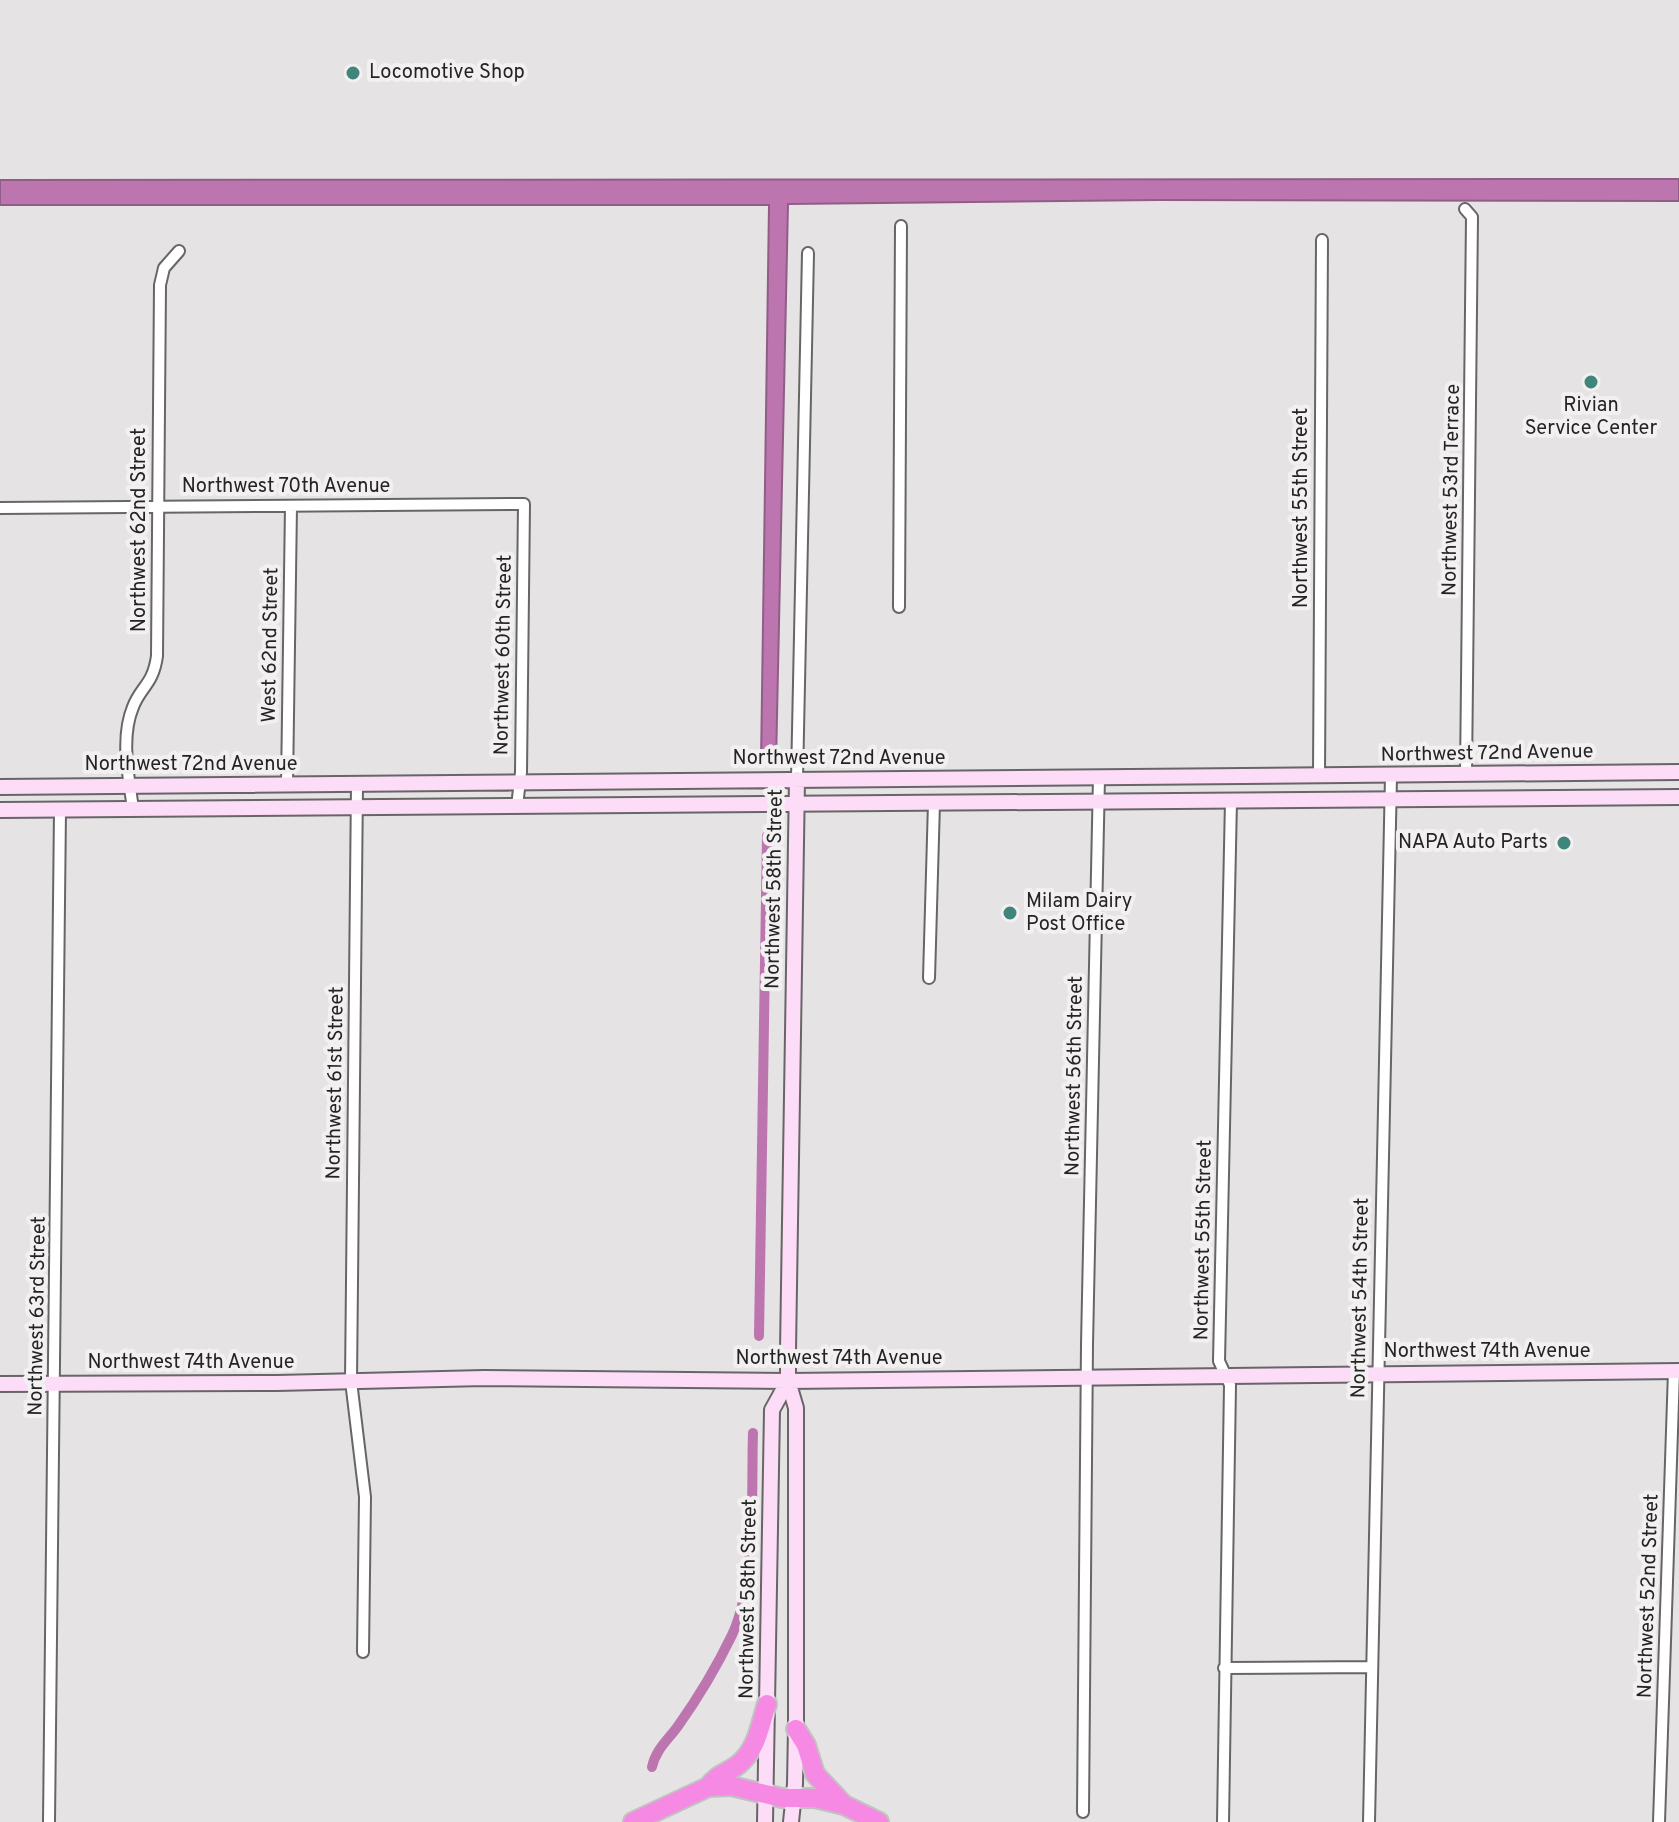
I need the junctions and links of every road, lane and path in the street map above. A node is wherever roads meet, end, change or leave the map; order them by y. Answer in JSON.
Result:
{"nodes":[{"id":1,"x":1465,"y":209,"type":"dead end"},
{"id":2,"x":901,"y":226,"type":"dead end"},
{"id":3,"x":1322,"y":240,"type":"dead end"},
{"id":4,"x":179,"y":251,"type":"dead end"},
{"id":5,"x":808,"y":253,"type":"dead end"},
{"id":6,"x":524,"y":504,"type":"joint"},
{"id":7,"x":158,"y":506,"type":"junction"},
{"id":8,"x":291,"y":506,"type":"junction"},
{"id":9,"x":0,"y":508,"type":"edge"},
{"id":10,"x":899,"y":607,"type":"dead end"},
{"id":11,"x":1679,"y":772,"type":"edge"},
{"id":12,"x":1466,"y":774,"type":"junction"},
{"id":13,"x":1319,"y":776,"type":"junction"},
{"id":14,"x":1391,"y":776,"type":"junction"},
{"id":15,"x":1099,"y":777,"type":"junction"},
{"id":16,"x":797,"y":779,"type":"junction"},
{"id":17,"x":519,"y":783,"type":"junction"},
{"id":18,"x":357,"y":784,"type":"junction"},
{"id":19,"x":287,"y":785,"type":"junction"},
{"id":20,"x":130,"y":786,"type":"junction"},
{"id":21,"x":0,"y":787,"type":"edge"},
{"id":22,"x":1679,"y":797,"type":"edge"},
{"id":23,"x":1391,"y":798,"type":"junction"},
{"id":24,"x":1231,"y":801,"type":"junction"},
{"id":25,"x":1098,"y":802,"type":"junction"},
{"id":26,"x":934,"y":803,"type":"junction"},
{"id":27,"x":797,"y":805,"type":"junction"},
{"id":28,"x":517,"y":806,"type":"junction"},
{"id":29,"x":357,"y":808,"type":"junction"},
{"id":30,"x":133,"y":809,"type":"junction"},
{"id":31,"x":0,"y":810,"type":"edge"},
{"id":32,"x":60,"y":810,"type":"junction"},
{"id":33,"x":929,"y":978,"type":"dead end"},
{"id":34,"x":1677,"y":1371,"type":"edge"},
{"id":35,"x":1377,"y":1373,"type":"junction"},
{"id":36,"x":1224,"y":1374,"type":"junction"},
{"id":37,"x":1088,"y":1376,"type":"junction"},
{"id":38,"x":351,"y":1381,"type":"junction"},
{"id":39,"x":788,"y":1381,"type":"junction"},
{"id":40,"x":55,"y":1383,"type":"junction"},
{"id":41,"x":0,"y":1384,"type":"edge"},
{"id":42,"x":363,"y":1652,"type":"dead end"},
{"id":43,"x":1372,"y":1667,"type":"junction"},
{"id":44,"x":1224,"y":1668,"type":"junction"},
{"id":45,"x":767,"y":1704,"type":"junction"},
{"id":46,"x":796,"y":1729,"type":"junction"},
{"id":47,"x":708,"y":1787,"type":"junction"},
{"id":48,"x":766,"y":1795,"type":"junction"},
{"id":49,"x":793,"y":1798,"type":"junction"},
{"id":50,"x":844,"y":1805,"type":"junction"},
{"id":51,"x":1083,"y":1812,"type":"dead end"},
{"id":52,"x":49,"y":1822,"type":"edge"},
{"id":53,"x":633,"y":1822,"type":"edge"},
{"id":54,"x":765,"y":1822,"type":"edge"},
{"id":55,"x":791,"y":1822,"type":"edge"},
{"id":56,"x":879,"y":1822,"type":"edge"},
{"id":57,"x":1223,"y":1822,"type":"edge"},
{"id":58,"x":1369,"y":1822,"type":"edge"},
{"id":59,"x":1659,"y":1822,"type":"edge"}],
"edges":[{"from":1,"to":12,"type":"street","name":"Northwest 53rd Terrace"},
{"from":2,"to":10,"type":"street"},
{"from":3,"to":13,"type":"street","name":"Northwest 55th Street"},
{"from":4,"to":7,"type":"street","name":"Northwest 62nd Street"},
{"from":5,"to":16,"type":"street","name":"Northwest 58th Street"},
{"from":6,"to":8,"type":"street","name":"Northwest 70th Avenue"},
{"from":6,"to":17,"type":"street","name":"Northwest 60th Street"},
{"from":7,"to":8,"type":"street","name":"Northwest 70th Avenue"},
{"from":7,"to":9,"type":"street","name":"Northwest 70th Avenue"},
{"from":7,"to":20,"type":"street","name":"Northwest 62nd Street"},
{"from":8,"to":19,"type":"street","name":"West 62nd Street"},
{"from":11,"to":12,"type":"main road","name":"Northwest 72nd Avenue"},
{"from":12,"to":14,"type":"main road","name":"Northwest 72nd Avenue"},
{"from":13,"to":14,"type":"main road","name":"Northwest 72nd Avenue"},
{"from":13,"to":15,"type":"main road","name":"Northwest 72nd Avenue"},
{"from":14,"to":23,"type":"street","name":"Northwest 54th Street"},
{"from":15,"to":16,"type":"main road","name":"Northwest 72nd Avenue"},
{"from":15,"to":25,"type":"street","name":"Northwest 56th Street"},
{"from":16,"to":17,"type":"main road","name":"Northwest 72nd Avenue"},
{"from":16,"to":27,"type":"main road","name":"Northwest 58th Street"},
{"from":17,"to":18,"type":"main road","name":"Northwest 72nd Avenue"},
{"from":17,"to":28,"type":"street","name":"Northwest 60th Street"},
{"from":18,"to":19,"type":"main road","name":"Northwest 72nd Avenue"},
{"from":18,"to":29,"type":"street","name":"Northwest 61st Street"},
{"from":19,"to":20,"type":"main road","name":"Northwest 72nd Avenue"},
{"from":20,"to":21,"type":"main road","name":"Northwest 72nd Avenue"},
{"from":20,"to":30,"type":"street","name":"Northwest 62nd Street"},
{"from":22,"to":23,"type":"main road"},
{"from":23,"to":24,"type":"main road"},
{"from":23,"to":35,"type":"street","name":"Northwest 54th Street"},
{"from":24,"to":25,"type":"main road"},
{"from":24,"to":36,"type":"street","name":"Northwest 55th Street"},
{"from":25,"to":26,"type":"main road"},
{"from":25,"to":37,"type":"street","name":"Northwest 56th Street"},
{"from":26,"to":27,"type":"main road"},
{"from":26,"to":33,"type":"street"},
{"from":27,"to":28,"type":"main road"},
{"from":27,"to":39,"type":"main road","name":"Northwest 58th Street"},
{"from":28,"to":29,"type":"main road"},
{"from":29,"to":30,"type":"main road"},
{"from":29,"to":38,"type":"street","name":"Northwest 61st Street"},
{"from":30,"to":32,"type":"main road"},
{"from":31,"to":32,"type":"main road"},
{"from":32,"to":40,"type":"street","name":"Northwest 63rd Street"},
{"from":34,"to":35,"type":"main road","name":"Northwest 74th Avenue"},
{"from":34,"to":59,"type":"street","name":"Northwest 52nd Street"},
{"from":35,"to":36,"type":"main road","name":"Northwest 74th Avenue"},
{"from":35,"to":43,"type":"street","name":"Northwest 54th Street"},
{"from":36,"to":37,"type":"main road","name":"Northwest 74th Avenue"},
{"from":36,"to":44,"type":"street","name":"Northwest 55th Street"},
{"from":37,"to":39,"type":"main road","name":"Northwest 74th Avenue"},
{"from":37,"to":51,"type":"street","name":"Northwest 56th Street"},
{"from":38,"to":39,"type":"main road","name":"Northwest 74th Avenue"},
{"from":38,"to":40,"type":"main road","name":"Northwest 74th Avenue"},
{"from":38,"to":42,"type":"street","name":"Northwest 61st Street"},
{"from":39,"to":45,"type":"main road","name":"Northwest 58th Street"},
{"from":39,"to":46,"type":"main road","name":"Northwest 58th Street"},
{"from":40,"to":41,"type":"main road","name":"Northwest 74th Avenue"},
{"from":40,"to":52,"type":"street","name":"Northwest 63rd Street"},
{"from":43,"to":44,"type":"street"},
{"from":43,"to":58,"type":"street","name":"Northwest 54th Street"},
{"from":44,"to":57,"type":"street","name":"Northwest 55th Street"},
{"from":45,"to":47,"type":"highway"},
{"from":45,"to":48,"type":"main road","name":"Northwest 58th Street"},
{"from":46,"to":49,"type":"main road","name":"Northwest 58th Street"},
{"from":46,"to":50,"type":"highway"},
{"from":47,"to":48,"type":"highway"},
{"from":47,"to":53,"type":"highway"},
{"from":48,"to":49,"type":"highway"},
{"from":48,"to":54,"type":"main road","name":"Northwest 58th Street"},
{"from":49,"to":50,"type":"highway"},
{"from":49,"to":55,"type":"main road","name":"Northwest 58th Street"},
{"from":50,"to":56,"type":"highway"}]}
